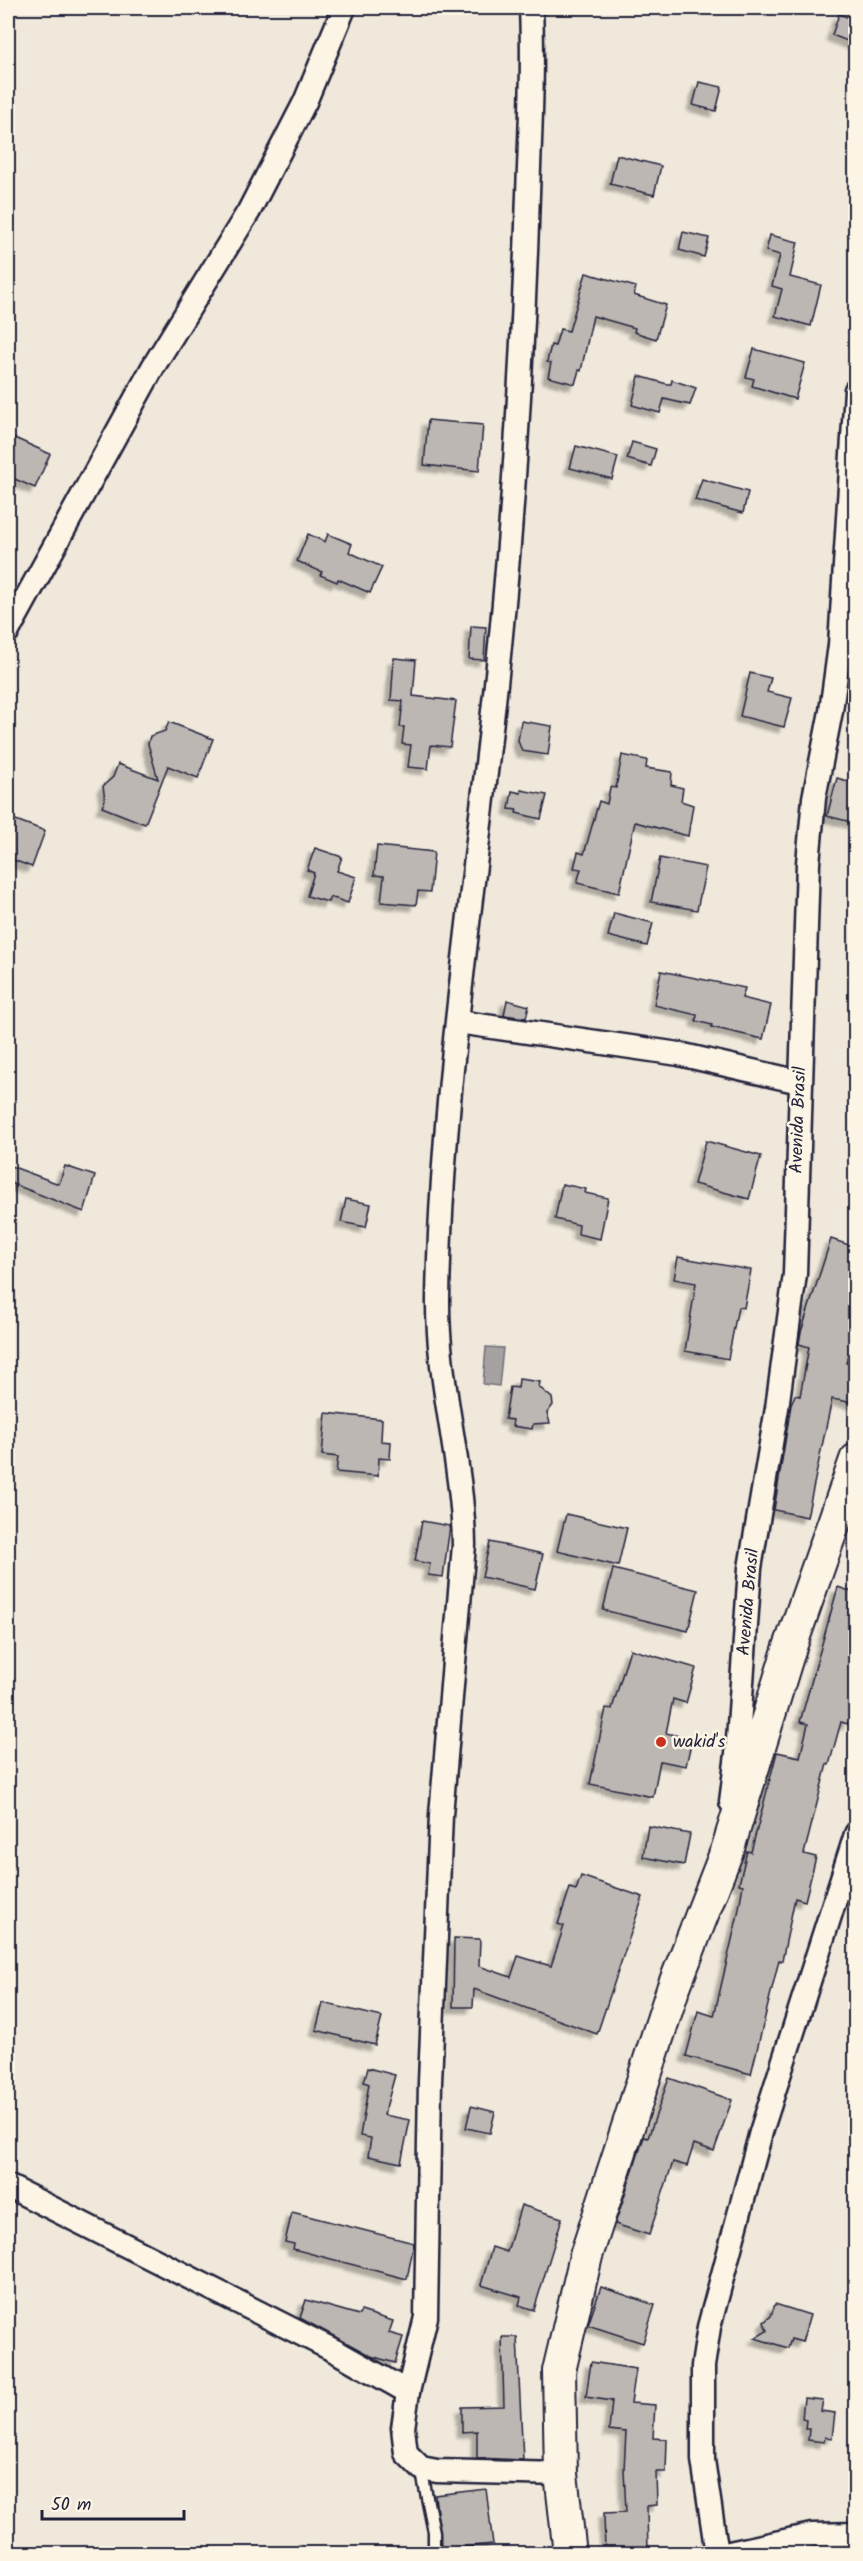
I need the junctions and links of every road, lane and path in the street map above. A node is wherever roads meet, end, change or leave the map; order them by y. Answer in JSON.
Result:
{"nodes":[{"id":1,"x":344,"y":8,"type":"edge"},
{"id":2,"x":531,"y":8,"type":"edge"},
{"id":3,"x":855,"y":390,"type":"edge"},
{"id":4,"x":8,"y":631,"type":"edge"},
{"id":5,"x":458,"y":1022,"type":"junction"},
{"id":6,"x":800,"y":1082,"type":"junction"},
{"id":7,"x":855,"y":1460,"type":"edge"},
{"id":8,"x":855,"y":1834,"type":"edge"},
{"id":9,"x":728,"y":1848,"type":"junction"},
{"id":10,"x":8,"y":2186,"type":"edge"},
{"id":11,"x":408,"y":2392,"type":"junction"},
{"id":12,"x":421,"y":2468,"type":"junction"},
{"id":13,"x":561,"y":2474,"type":"junction"},
{"id":14,"x":855,"y":2534,"type":"edge"},
{"id":15,"x":434,"y":2553,"type":"edge"},
{"id":16,"x":570,"y":2553,"type":"edge"},
{"id":17,"x":717,"y":2553,"type":"edge"},
{"id":18,"x":725,"y":2553,"type":"edge"}],
"edges":[{"from":1,"to":4,"type":"street"},
{"from":2,"to":5,"type":"street"},
{"from":3,"to":6,"type":"street","name":"Avenida Brasil"},
{"from":5,"to":6,"type":"street"},
{"from":5,"to":11,"type":"street"},
{"from":6,"to":9,"type":"street","name":"Avenida Brasil"},
{"from":7,"to":9,"type":"main road"},
{"from":8,"to":17,"type":"street"},
{"from":9,"to":13,"type":"main road"},
{"from":10,"to":11,"type":"street"},
{"from":11,"to":12,"type":"street"},
{"from":12,"to":13,"type":"street"},
{"from":12,"to":15,"type":"lane"},
{"from":13,"to":16,"type":"main road"},
{"from":14,"to":18,"type":"street"}]}
